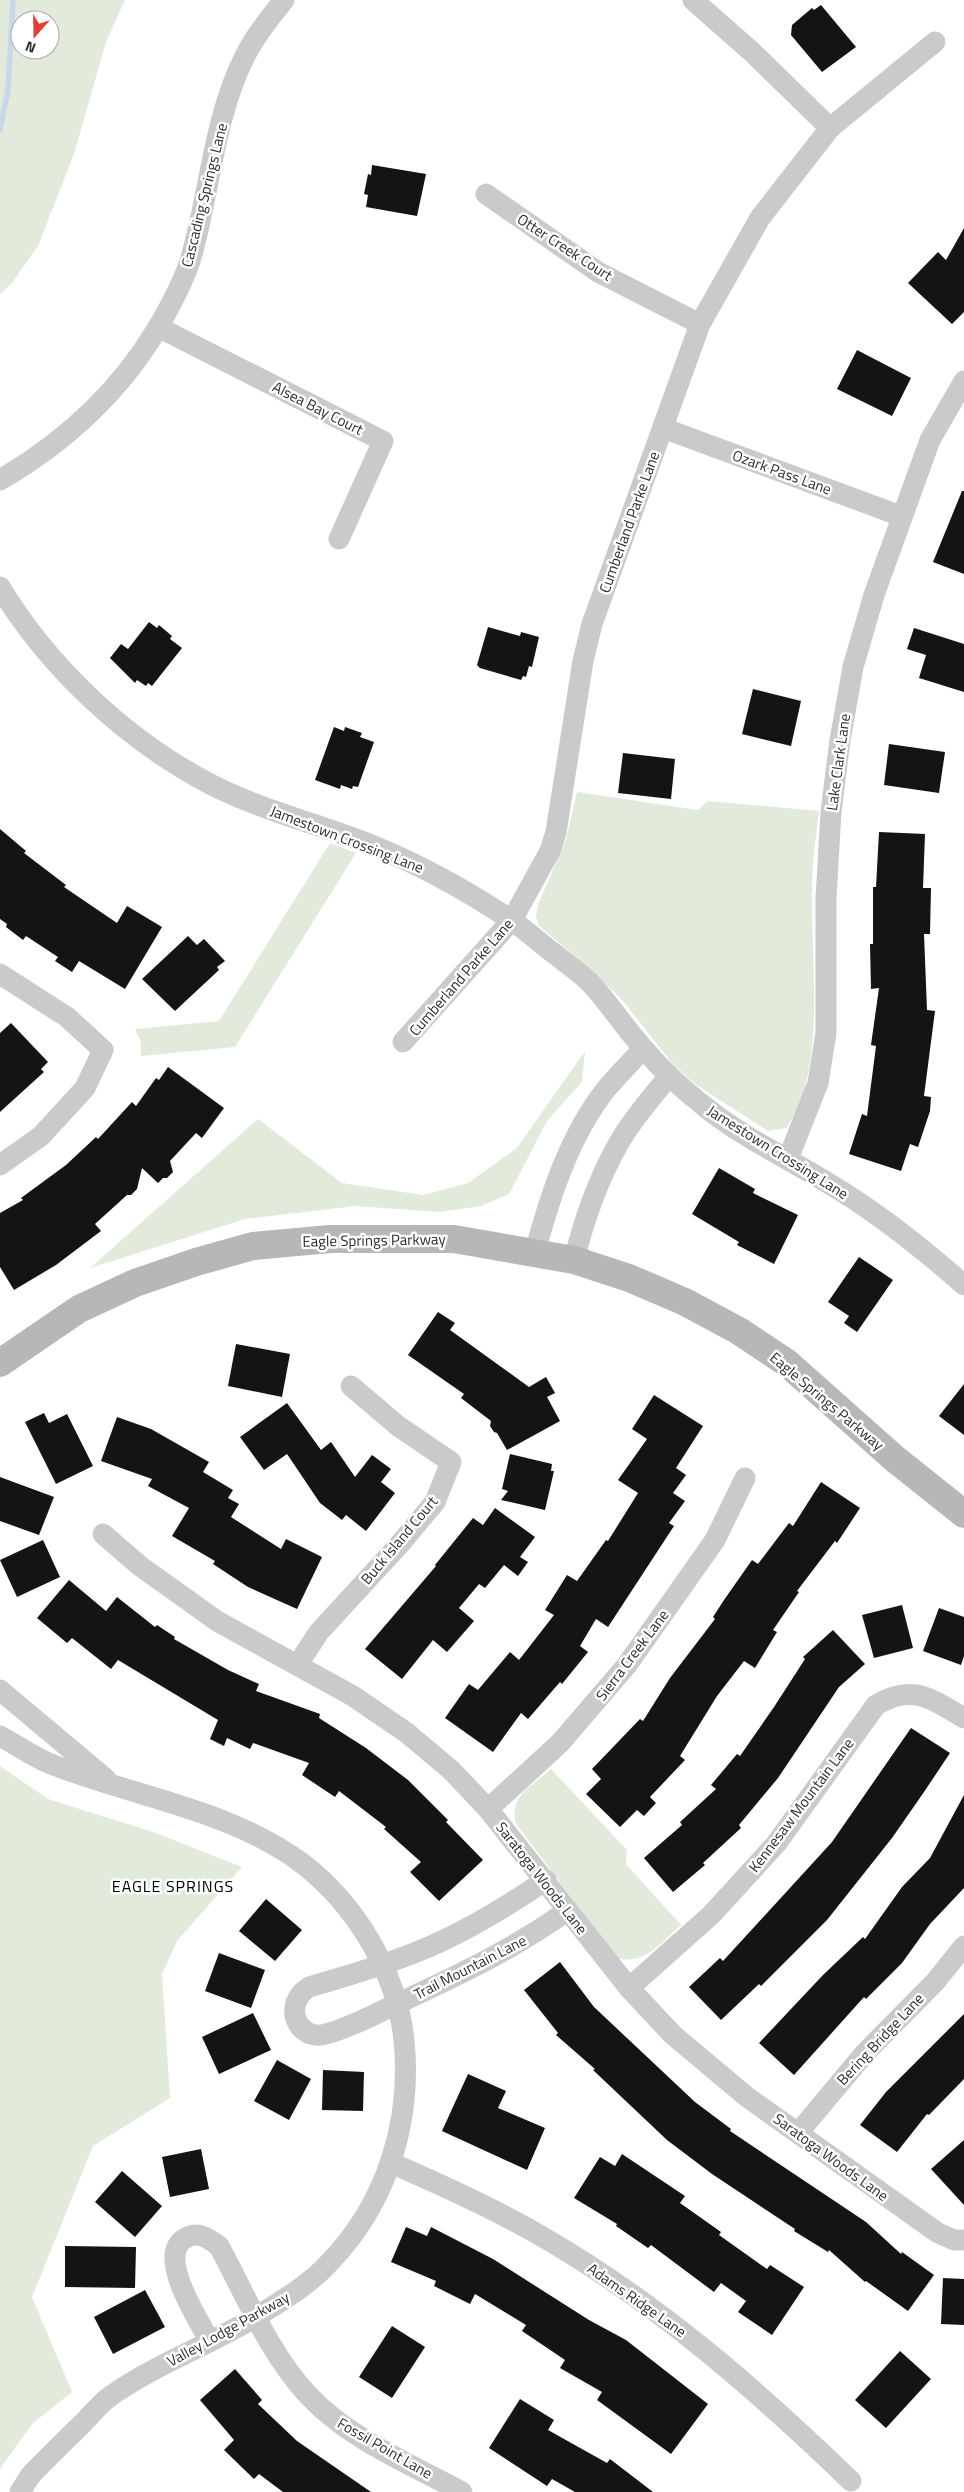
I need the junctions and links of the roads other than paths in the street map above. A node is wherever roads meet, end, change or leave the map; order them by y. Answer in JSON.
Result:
{"nodes":[{"id":1,"x":284,"y":0,"type":"edge"},
{"id":2,"x":693,"y":0,"type":"edge"},
{"id":3,"x":935,"y":42,"type":"dead end"},
{"id":4,"x":830,"y":128,"type":"junction"},
{"id":5,"x":486,"y":194,"type":"dead end"},
{"id":6,"x":700,"y":324,"type":"junction"},
{"id":7,"x":158,"y":326,"type":"junction"},
{"id":8,"x":964,"y":381,"type":"edge"},
{"id":9,"x":663,"y":428,"type":"junction"},
{"id":10,"x":0,"y":480,"type":"edge"},
{"id":11,"x":901,"y":516,"type":"junction"},
{"id":12,"x":339,"y":539,"type":"dead end"},
{"id":13,"x":0,"y":587,"type":"edge"},
{"id":14,"x":512,"y":920,"type":"junction"},
{"id":15,"x":0,"y":974,"type":"edge"},
{"id":16,"x":403,"y":1042,"type":"dead end"},
{"id":17,"x":643,"y":1049,"type":"junction"},
{"id":18,"x":669,"y":1076,"type":"junction"},
{"id":19,"x":788,"y":1159,"type":"junction"},
{"id":20,"x":0,"y":1165,"type":"edge"},
{"id":21,"x":535,"y":1252,"type":"junction"},
{"id":22,"x":574,"y":1260,"type":"junction"},
{"id":23,"x":964,"y":1285,"type":"edge"},
{"id":24,"x":0,"y":1363,"type":"edge"},
{"id":25,"x":351,"y":1386,"type":"dead end"},
{"id":26,"x":745,"y":1478,"type":"dead end"},
{"id":27,"x":964,"y":1514,"type":"edge"},
{"id":28,"x":103,"y":1534,"type":"dead end"},
{"id":29,"x":298,"y":1664,"type":"junction"},
{"id":30,"x":0,"y":1690,"type":"edge"},
{"id":31,"x":964,"y":1718,"type":"edge"},
{"id":32,"x":0,"y":1736,"type":"edge"},
{"id":33,"x":114,"y":1786,"type":"junction"},
{"id":34,"x":488,"y":1809,"type":"junction"},
{"id":35,"x":546,"y":1880,"type":"junction"},
{"id":36,"x":567,"y":1912,"type":"junction"},
{"id":37,"x":964,"y":1946,"type":"edge"},
{"id":38,"x":383,"y":1965,"type":"junction"},
{"id":39,"x":629,"y":1988,"type":"junction"},
{"id":40,"x":396,"y":2004,"type":"junction"},
{"id":41,"x":798,"y":2133,"type":"junction"},
{"id":42,"x":391,"y":2163,"type":"junction"},
{"id":43,"x":964,"y":2240,"type":"edge"},
{"id":44,"x":257,"y":2316,"type":"junction"},
{"id":45,"x":209,"y":2340,"type":"junction"},
{"id":46,"x":851,"y":2481,"type":"dead end"},
{"id":47,"x":20,"y":2492,"type":"edge"},
{"id":48,"x":462,"y":2492,"type":"edge"}],
"edges":[{"from":1,"to":7,"type":"street","name":"Cascading Springs Lane"},
{"from":2,"to":4,"type":"street"},
{"from":3,"to":4,"type":"street","name":"Cumberland Parke Lane"},
{"from":4,"to":6,"type":"street","name":"Cumberland Parke Lane"},
{"from":5,"to":6,"type":"street","name":"Otter Creek Court"},
{"from":6,"to":9,"type":"street","name":"Cumberland Parke Lane"},
{"from":7,"to":10,"type":"street","name":"Cascading Springs Lane"},
{"from":7,"to":12,"type":"street","name":"Alsea Bay Court"},
{"from":8,"to":11,"type":"street","name":"Lake Clark Lane"},
{"from":9,"to":11,"type":"street","name":"Ozark Pass Lane"},
{"from":9,"to":14,"type":"street","name":"Cumberland Parke Lane"},
{"from":11,"to":19,"type":"street","name":"Lake Clark Lane"},
{"from":13,"to":14,"type":"street","name":"Jamestown Crossing Lane"},
{"from":14,"to":16,"type":"street","name":"Cumberland Parke Lane"},
{"from":14,"to":17,"type":"street","name":"Jamestown Crossing Lane"},
{"from":15,"to":20,"type":"street"},
{"from":17,"to":18,"type":"street","name":"Jamestown Crossing Lane"},
{"from":17,"to":21,"type":"street"},
{"from":18,"to":19,"type":"street","name":"Jamestown Crossing Lane"},
{"from":18,"to":22,"type":"street"},
{"from":19,"to":23,"type":"street","name":"Jamestown Crossing Lane"},
{"from":21,"to":22,"type":"street","name":"Eagle Springs Parkway"},
{"from":21,"to":24,"type":"street","name":"Eagle Springs Parkway"},
{"from":22,"to":27,"type":"street","name":"Eagle Springs Parkway"},
{"from":25,"to":29,"type":"street","name":"Buck Island Court"},
{"from":26,"to":34,"type":"street","name":"Sierra Creek Lane"},
{"from":28,"to":29,"type":"street","name":"Saratoga Woods Lane"},
{"from":29,"to":34,"type":"street","name":"Saratoga Woods Lane"},
{"from":30,"to":33,"type":"street","name":"Valley Lodge Parkway"},
{"from":31,"to":39,"type":"street","name":"Kennesaw Mountain Lane"},
{"from":32,"to":33,"type":"street","name":"Valley Lodge Parkway"},
{"from":33,"to":38,"type":"street","name":"Valley Lodge Parkway"},
{"from":34,"to":35,"type":"street","name":"Saratoga Woods Lane"},
{"from":35,"to":36,"type":"street","name":"Saratoga Woods Lane"},
{"from":35,"to":38,"type":"street"},
{"from":36,"to":39,"type":"street","name":"Saratoga Woods Lane"},
{"from":36,"to":40,"type":"street","name":"Trail Mountain Lane"},
{"from":37,"to":41,"type":"street","name":"Bering Bridge Lane"},
{"from":38,"to":40,"type":"street","name":"Valley Lodge Parkway"},
{"from":38,"to":40,"type":"street","name":"Trail Mountain Lane"},
{"from":39,"to":41,"type":"street","name":"Saratoga Woods Lane"},
{"from":40,"to":42,"type":"street","name":"Valley Lodge Parkway"},
{"from":41,"to":43,"type":"street","name":"Saratoga Woods Lane"},
{"from":42,"to":44,"type":"street","name":"Valley Lodge Parkway"},
{"from":42,"to":46,"type":"street","name":"Adams Ridge Lane"},
{"from":44,"to":45,"type":"street","name":"Valley Lodge Parkway"},
{"from":44,"to":45,"type":"street","name":"Fossil Point Lane"},
{"from":44,"to":48,"type":"street","name":"Fossil Point Lane"},
{"from":45,"to":47,"type":"street","name":"Valley Lodge Parkway"}]}
